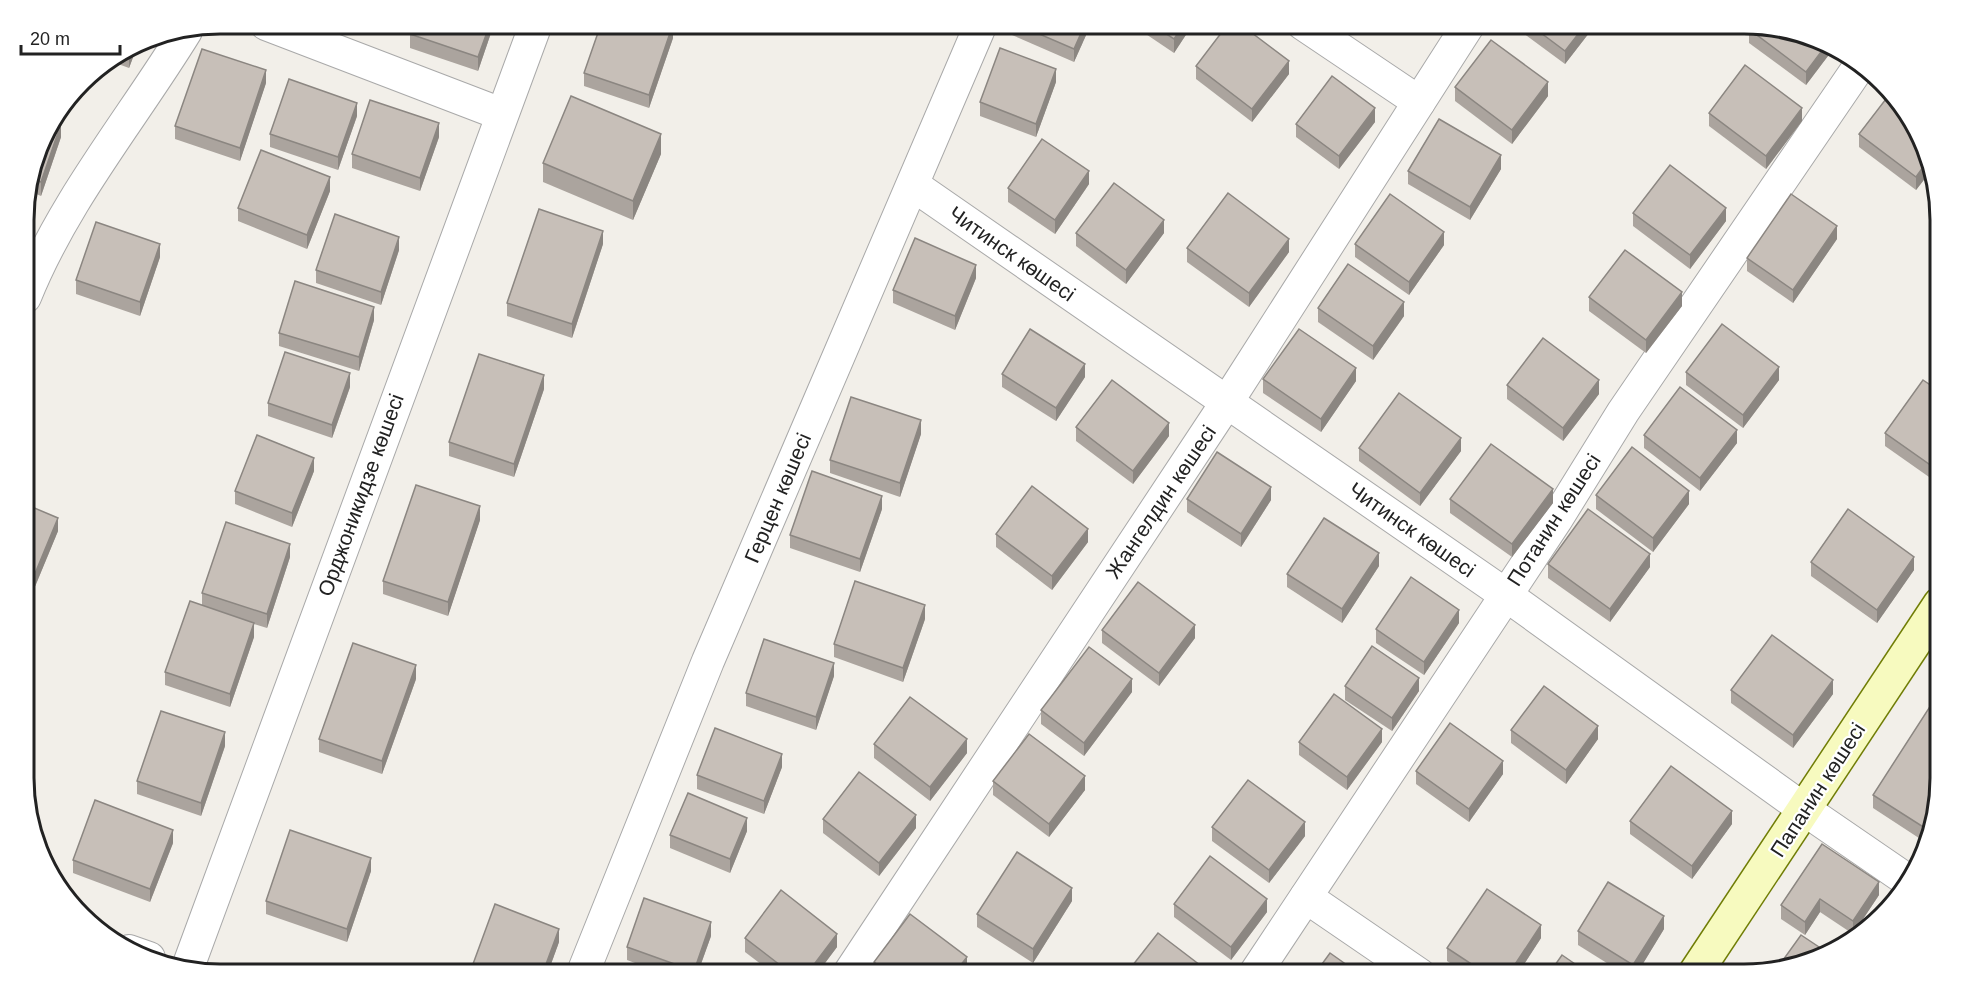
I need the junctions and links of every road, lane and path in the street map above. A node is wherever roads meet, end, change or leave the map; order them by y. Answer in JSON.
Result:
{"nodes":[{"id":1,"x":977,"y":34,"type":"edge"},
{"id":2,"x":1318,"y":34,"type":"edge"},
{"id":3,"x":1462,"y":34,"type":"edge"},
{"id":4,"x":295,"y":35,"type":"edge"},
{"id":5,"x":532,"y":35,"type":"edge"},
{"id":6,"x":181,"y":39,"type":"edge"},
{"id":7,"x":1855,"y":71,"type":"edge"},
{"id":8,"x":1419,"y":102,"type":"junction"},
{"id":9,"x":501,"y":114,"type":"junction"},
{"id":10,"x":913,"y":185,"type":"junction"},
{"id":11,"x":35,"y":271,"type":"edge"},
{"id":12,"x":1227,"y":402,"type":"junction"},
{"id":13,"x":1506,"y":595,"type":"junction"},
{"id":14,"x":1930,"y":619,"type":"edge"},
{"id":15,"x":1805,"y":810,"type":"junction"},
{"id":16,"x":1901,"y":876,"type":"edge"},
{"id":17,"x":1306,"y":897,"type":"junction"},
{"id":18,"x":190,"y":962,"type":"edge"},
{"id":19,"x":586,"y":964,"type":"edge"},
{"id":20,"x":855,"y":964,"type":"edge"},
{"id":21,"x":1261,"y":964,"type":"edge"},
{"id":22,"x":1404,"y":964,"type":"edge"},
{"id":23,"x":1701,"y":964,"type":"edge"}],
"edges":[{"from":1,"to":10,"type":"street","name":"Герцен көшесі"},
{"from":2,"to":8,"type":"street"},
{"from":3,"to":8,"type":"street","name":"Жангелдин көшесі"},
{"from":4,"to":9,"type":"street"},
{"from":5,"to":9,"type":"street","name":"Орджоникидзе көшесі"},
{"from":6,"to":11,"type":"street"},
{"from":7,"to":13,"type":"street","name":"Потанин көшесі"},
{"from":8,"to":12,"type":"street","name":"Жангелдин көшесі"},
{"from":9,"to":18,"type":"street","name":"Орджоникидзе көшесі"},
{"from":10,"to":12,"type":"street","name":"Читинск көшесі"},
{"from":10,"to":19,"type":"street","name":"Герцен көшесі"},
{"from":12,"to":13,"type":"street","name":"Читинск көшесі"},
{"from":12,"to":20,"type":"street","name":"Жангелдин көшесі"},
{"from":13,"to":15,"type":"street","name":"Читинск көшесі"},
{"from":13,"to":17,"type":"street","name":"Потанин көшесі"},
{"from":14,"to":15,"type":"main road","name":"Папанин көшесі"},
{"from":15,"to":16,"type":"street","name":"Читинск көшесі"},
{"from":15,"to":23,"type":"main road","name":"Папанин көшесі"},
{"from":17,"to":21,"type":"street","name":"Потанин көшесі"},
{"from":17,"to":22,"type":"street"}]}
